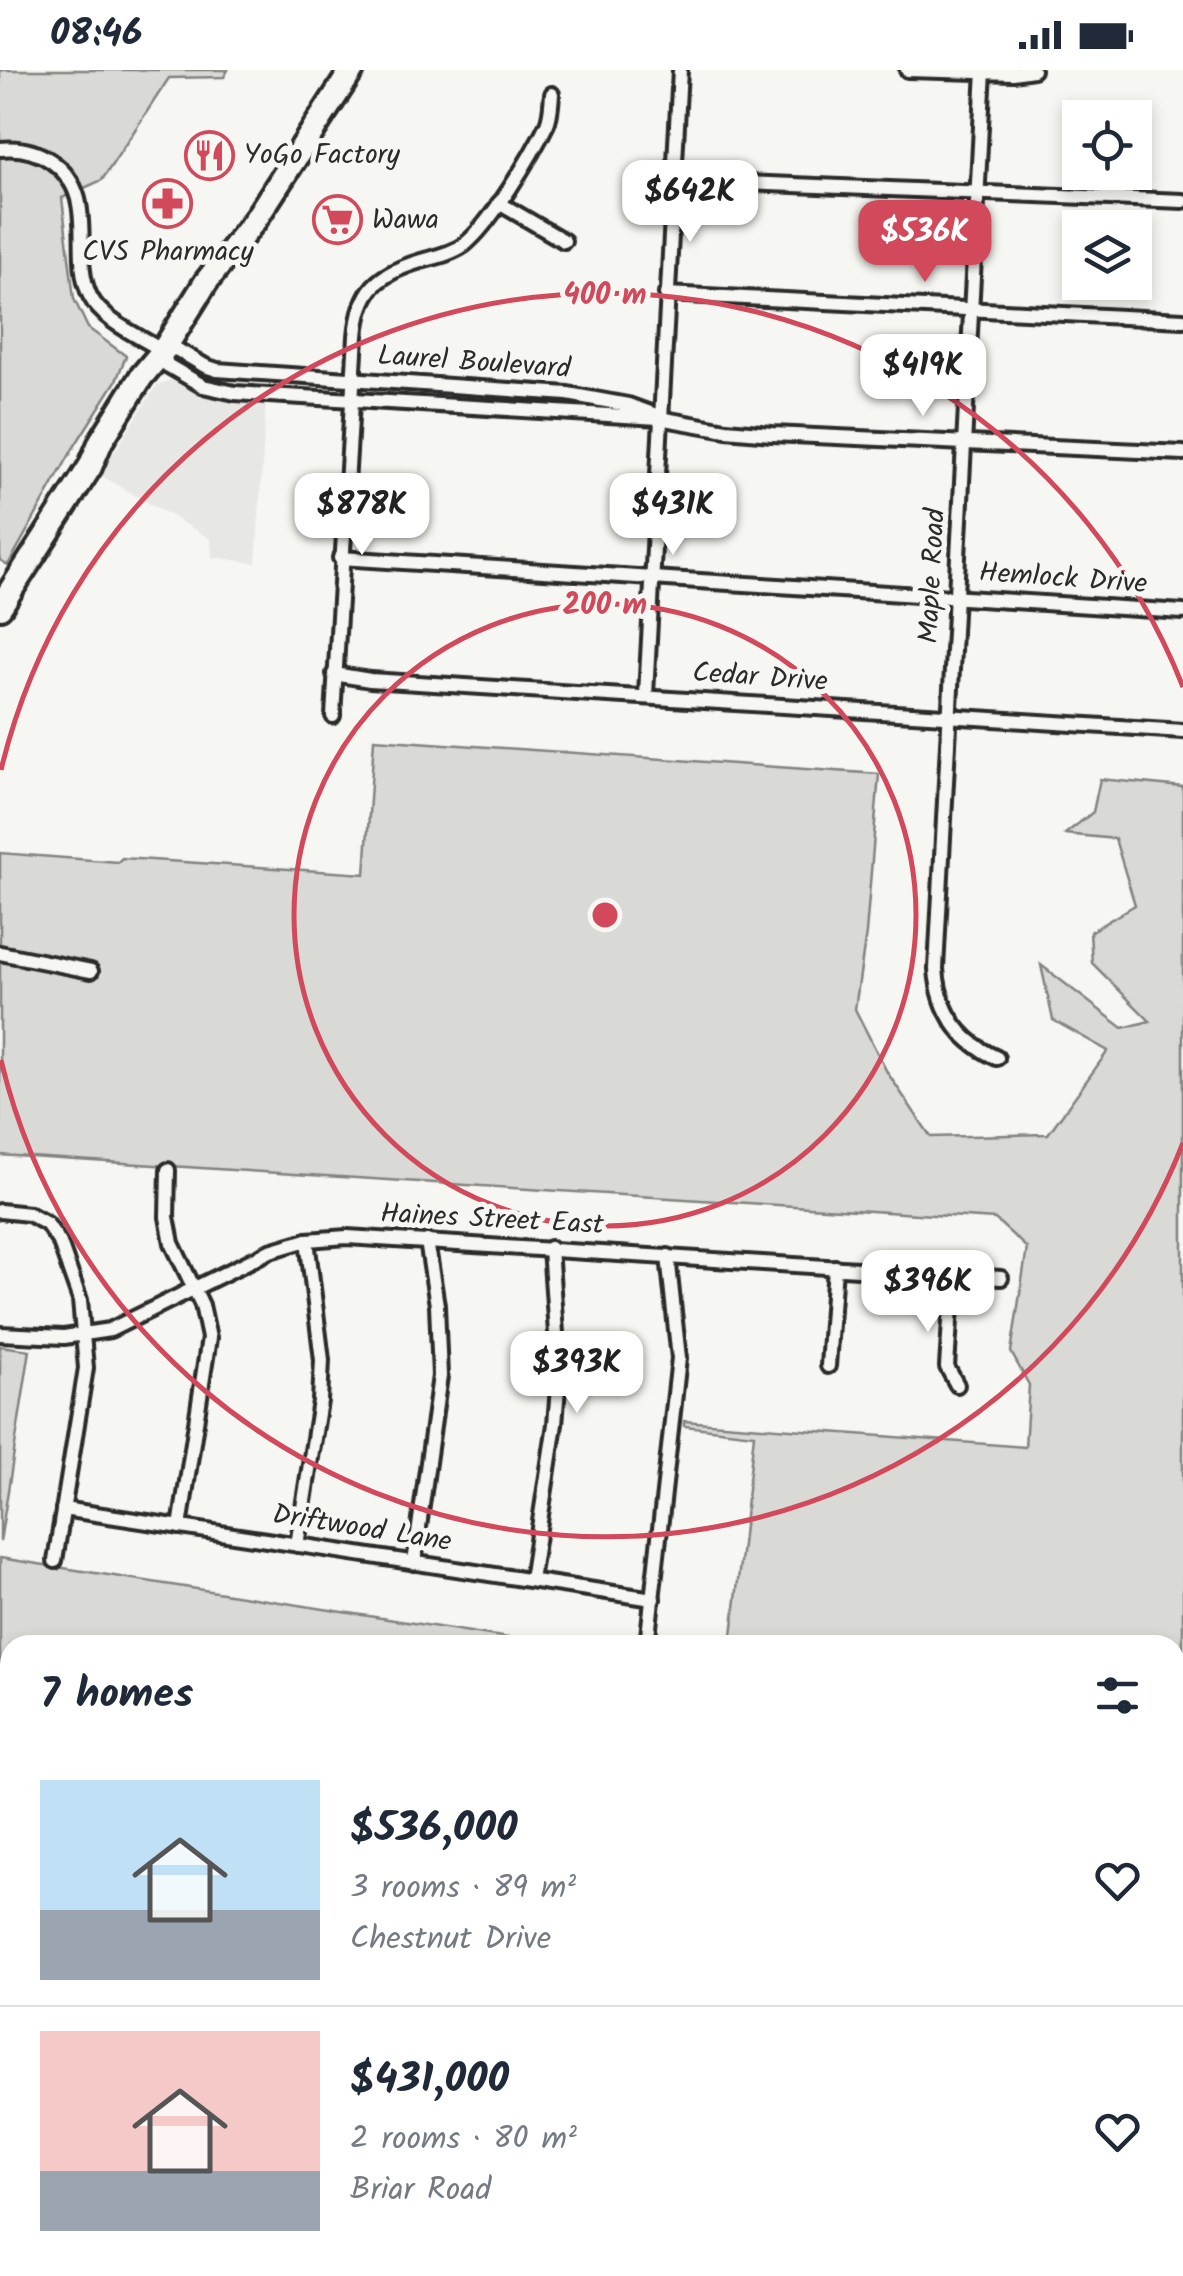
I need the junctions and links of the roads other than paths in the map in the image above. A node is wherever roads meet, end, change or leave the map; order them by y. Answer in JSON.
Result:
{"nodes":[{"id":1,"x":352,"y":70,"type":"edge"},
{"id":2,"x":680,"y":70,"type":"edge"},
{"id":3,"x":907,"y":70,"type":"edge"},
{"id":4,"x":1033,"y":70,"type":"edge"},
{"id":5,"x":984,"y":71,"type":"edge"},
{"id":6,"x":552,"y":94,"type":"dead end"},
{"id":7,"x":0,"y":148,"type":"edge"},
{"id":8,"x":673,"y":180,"type":"junction"},
{"id":9,"x":978,"y":190,"type":"junction"},
{"id":10,"x":1183,"y":201,"type":"edge"},
{"id":11,"x":499,"y":203,"type":"junction"},
{"id":12,"x":564,"y":241,"type":"dead end"},
{"id":13,"x":666,"y":294,"type":"junction"},
{"id":14,"x":972,"y":308,"type":"junction"},
{"id":15,"x":1183,"y":320,"type":"edge"},
{"id":16,"x":163,"y":351,"type":"junction"},
{"id":17,"x":282,"y":374,"type":"junction"},
{"id":18,"x":353,"y":379,"type":"junction"},
{"id":19,"x":281,"y":394,"type":"junction"},
{"id":20,"x":352,"y":399,"type":"junction"},
{"id":21,"x":659,"y":418,"type":"junction"},
{"id":22,"x":965,"y":442,"type":"junction"},
{"id":23,"x":1183,"y":454,"type":"edge"},
{"id":24,"x":340,"y":558,"type":"junction"},
{"id":25,"x":651,"y":579,"type":"junction"},
{"id":26,"x":957,"y":598,"type":"junction"},
{"id":27,"x":0,"y":606,"type":"edge"},
{"id":28,"x":1183,"y":612,"type":"edge"},
{"id":29,"x":334,"y":674,"type":"junction"},
{"id":30,"x":646,"y":695,"type":"junction"},
{"id":31,"x":333,"y":716,"type":"dead end"},
{"id":32,"x":952,"y":716,"type":"junction"},
{"id":33,"x":1183,"y":730,"type":"edge"},
{"id":34,"x":0,"y":952,"type":"edge"},
{"id":35,"x":91,"y":971,"type":"dead end"},
{"id":36,"x":997,"y":1058,"type":"dead end"},
{"id":37,"x":168,"y":1170,"type":"dead end"},
{"id":38,"x":0,"y":1211,"type":"edge"},
{"id":39,"x":307,"y":1240,"type":"junction"},
{"id":40,"x":427,"y":1240,"type":"junction"},
{"id":41,"x":550,"y":1248,"type":"junction"},
{"id":42,"x":668,"y":1256,"type":"junction"},
{"id":43,"x":835,"y":1267,"type":"junction"},
{"id":44,"x":952,"y":1275,"type":"junction"},
{"id":45,"x":1001,"y":1278,"type":"dead end"},
{"id":46,"x":193,"y":1288,"type":"junction"},
{"id":47,"x":0,"y":1334,"type":"edge"},
{"id":48,"x":84,"y":1336,"type":"junction"},
{"id":49,"x":828,"y":1366,"type":"dead end"},
{"id":50,"x":956,"y":1386,"type":"dead end"},
{"id":51,"x":63,"y":1509,"type":"junction"},
{"id":52,"x":180,"y":1527,"type":"junction"},
{"id":53,"x":297,"y":1545,"type":"junction"},
{"id":54,"x":55,"y":1561,"type":"dead end"},
{"id":55,"x":414,"y":1563,"type":"junction"},
{"id":56,"x":531,"y":1580,"type":"junction"},
{"id":57,"x":652,"y":1599,"type":"junction"},
{"id":58,"x":648,"y":1635,"type":"edge"}],
"edges":[{"from":1,"to":16,"type":"highway"},
{"from":2,"to":8,"type":"street"},
{"from":3,"to":5,"type":"street"},
{"from":4,"to":5,"type":"street"},
{"from":5,"to":9,"type":"street","name":"Maple Road"},
{"from":6,"to":11,"type":"street"},
{"from":7,"to":16,"type":"street","name":"Laurel Boulevard"},
{"from":8,"to":9,"type":"street"},
{"from":8,"to":13,"type":"street"},
{"from":9,"to":10,"type":"street"},
{"from":9,"to":14,"type":"street","name":"Maple Road"},
{"from":11,"to":12,"type":"street"},
{"from":11,"to":18,"type":"street"},
{"from":13,"to":14,"type":"street"},
{"from":13,"to":21,"type":"street"},
{"from":14,"to":15,"type":"street"},
{"from":14,"to":22,"type":"street","name":"Maple Road"},
{"from":16,"to":17,"type":"street","name":"Laurel Boulevard"},
{"from":16,"to":19,"type":"street","name":"Laurel Boulevard"},
{"from":16,"to":27,"type":"highway"},
{"from":17,"to":18,"type":"street","name":"Laurel Boulevard"},
{"from":17,"to":19,"type":"street"},
{"from":18,"to":20,"type":"street"},
{"from":18,"to":21,"type":"street","name":"Laurel Boulevard"},
{"from":19,"to":20,"type":"street","name":"Laurel Boulevard"},
{"from":20,"to":21,"type":"street","name":"Laurel Boulevard"},
{"from":20,"to":24,"type":"street"},
{"from":21,"to":22,"type":"street","name":"Laurel Boulevard"},
{"from":21,"to":25,"type":"street"},
{"from":22,"to":23,"type":"street","name":"Laurel Boulevard"},
{"from":22,"to":26,"type":"street","name":"Maple Road"},
{"from":24,"to":25,"type":"street","name":"Hemlock Drive"},
{"from":24,"to":29,"type":"street"},
{"from":25,"to":26,"type":"street","name":"Hemlock Drive"},
{"from":25,"to":30,"type":"street"},
{"from":26,"to":28,"type":"street","name":"Hemlock Drive"},
{"from":26,"to":32,"type":"street","name":"Maple Road"},
{"from":29,"to":30,"type":"street","name":"Cedar Drive"},
{"from":29,"to":31,"type":"street"},
{"from":30,"to":32,"type":"street","name":"Cedar Drive"},
{"from":32,"to":33,"type":"street","name":"Cedar Drive"},
{"from":32,"to":36,"type":"street","name":"Maple Road"},
{"from":34,"to":35,"type":"street"},
{"from":37,"to":46,"type":"street"},
{"from":38,"to":48,"type":"street"},
{"from":39,"to":40,"type":"street","name":"Haines Street East"},
{"from":39,"to":46,"type":"street","name":"Haines Street East"},
{"from":39,"to":53,"type":"street"},
{"from":40,"to":41,"type":"street","name":"Haines Street East"},
{"from":40,"to":55,"type":"street"},
{"from":41,"to":42,"type":"street","name":"Haines Street East"},
{"from":41,"to":56,"type":"street"},
{"from":42,"to":43,"type":"street","name":"Haines Street East"},
{"from":42,"to":57,"type":"street"},
{"from":43,"to":44,"type":"street","name":"Haines Street East"},
{"from":43,"to":49,"type":"street"},
{"from":44,"to":45,"type":"street","name":"Haines Street East"},
{"from":44,"to":50,"type":"street"},
{"from":46,"to":48,"type":"street","name":"Haines Street East"},
{"from":46,"to":52,"type":"street"},
{"from":47,"to":48,"type":"street","name":"Haines Street East"},
{"from":48,"to":51,"type":"street"},
{"from":51,"to":52,"type":"street","name":"Driftwood Lane"},
{"from":51,"to":54,"type":"street"},
{"from":52,"to":53,"type":"street","name":"Driftwood Lane"},
{"from":53,"to":55,"type":"street","name":"Driftwood Lane"},
{"from":55,"to":56,"type":"street","name":"Driftwood Lane"},
{"from":56,"to":57,"type":"street","name":"Driftwood Lane"},
{"from":57,"to":58,"type":"street"}]}
